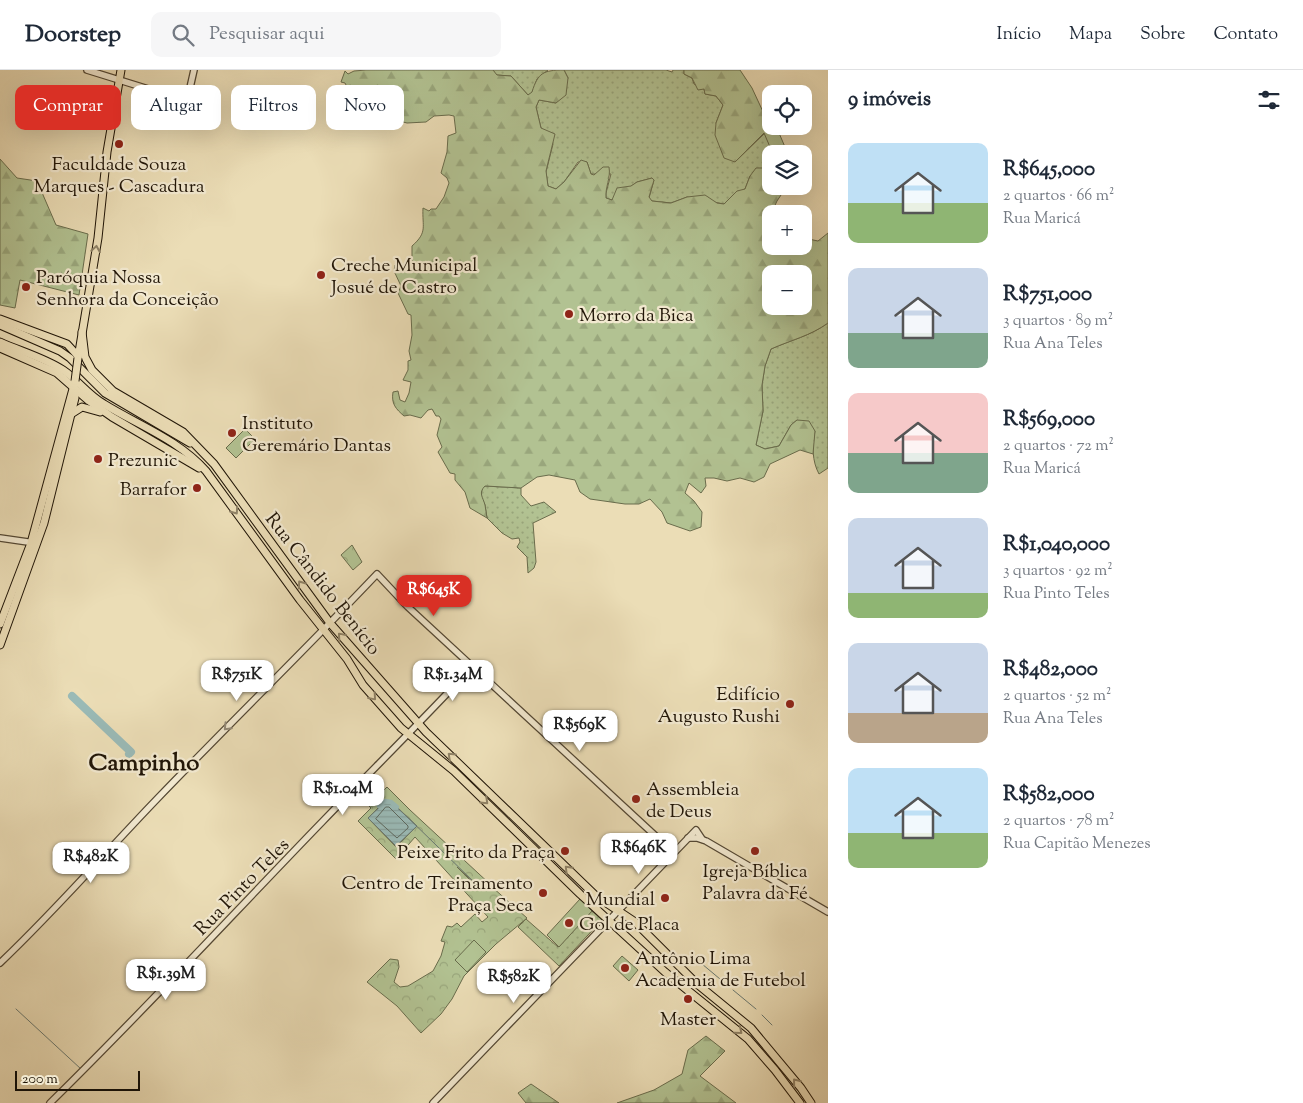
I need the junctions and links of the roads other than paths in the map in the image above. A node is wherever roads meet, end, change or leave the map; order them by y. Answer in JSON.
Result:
{"nodes":[{"id":1,"x":87,"y":70,"type":"edge"},
{"id":2,"x":121,"y":70,"type":"edge"},
{"id":3,"x":194,"y":70,"type":"edge"},
{"id":4,"x":119,"y":81,"type":"junction"},
{"id":5,"x":0,"y":319,"type":"edge"},
{"id":6,"x":0,"y":325,"type":"edge"},
{"id":7,"x":82,"y":332,"type":"junction"},
{"id":8,"x":0,"y":342,"type":"edge"},
{"id":9,"x":0,"y":348,"type":"edge"},
{"id":10,"x":78,"y":357,"type":"junction"},
{"id":11,"x":74,"y":384,"type":"junction"},
{"id":12,"x":71,"y":414,"type":"junction"},
{"id":13,"x":112,"y":417,"type":"junction"},
{"id":14,"x":198,"y":449,"type":"junction"},
{"id":15,"x":206,"y":471,"type":"junction"},
{"id":16,"x":0,"y":538,"type":"edge"},
{"id":17,"x":35,"y":543,"type":"junction"},
{"id":18,"x":370,"y":580,"type":"junction"},
{"id":19,"x":383,"y":580,"type":"junction"},
{"id":20,"x":0,"y":624,"type":"edge"},
{"id":21,"x":330,"y":624,"type":"junction"},
{"id":22,"x":323,"y":630,"type":"junction"},
{"id":23,"x":0,"y":645,"type":"edge"},
{"id":24,"x":473,"y":666,"type":"junction"},
{"id":25,"x":419,"y":724,"type":"junction"},
{"id":26,"x":409,"y":735,"type":"junction"},
{"id":27,"x":688,"y":838,"type":"junction"},
{"id":28,"x":702,"y":839,"type":"junction"},
{"id":29,"x":674,"y":853,"type":"junction"},
{"id":30,"x":618,"y":911,"type":"junction"},
{"id":31,"x":828,"y":912,"type":"edge"},
{"id":32,"x":610,"y":920,"type":"junction"},
{"id":33,"x":0,"y":963,"type":"edge"},
{"id":34,"x":50,"y":1103,"type":"edge"},
{"id":35,"x":433,"y":1103,"type":"edge"},
{"id":36,"x":800,"y":1103,"type":"edge"},
{"id":37,"x":811,"y":1103,"type":"edge"}],
"edges":[{"from":1,"to":4,"type":"street"},
{"from":2,"to":4,"type":"main road"},
{"from":3,"to":4,"type":"street"},
{"from":7,"to":4,"type":"main road","one_way":true},
{"from":5,"to":10,"type":"main road"},
{"from":6,"to":14,"type":"main road"},
{"from":7,"to":10,"type":"main road"},
{"from":7,"to":14,"type":"main road","name":"Rua Cândido Benício"},
{"from":8,"to":15,"type":"main road"},
{"from":9,"to":11,"type":"main road","name":"Rua Cândido Benício"},
{"from":10,"to":11,"type":"main road","bridge":true},
{"from":11,"to":12,"type":"main road"},
{"from":11,"to":13,"type":"main road","name":"Rua Cândido Benício"},
{"from":11,"to":17,"type":"main road"},
{"from":12,"to":13,"type":"main road"},
{"from":12,"to":17,"type":"main road"},
{"from":13,"to":15,"type":"main road","name":"Rua Cândido Benício"},
{"from":21,"to":14,"type":"main road","name":"Rua Cândido Benício","one_way":true},
{"from":15,"to":22,"type":"main road","name":"Rua Cândido Benício","one_way":true},
{"from":16,"to":17,"type":"street"},
{"from":17,"to":20,"type":"main road"},
{"from":17,"to":23,"type":"main road"},
{"from":18,"to":19,"type":"street"},
{"from":18,"to":19,"type":"street"},
{"from":18,"to":21,"type":"street"},
{"from":19,"to":24,"type":"street"},
{"from":21,"to":22,"type":"street"},
{"from":25,"to":21,"type":"main road","name":"Rua Cândido Benício","one_way":true},
{"from":22,"to":26,"type":"main road","name":"Rua Cândido Benício","one_way":true},
{"from":22,"to":33,"type":"street","one_way":true},
{"from":24,"to":25,"type":"street","name":"Rua Pinto Teles"},
{"from":24,"to":29,"type":"street"},
{"from":25,"to":26,"type":"street","name":"Rua Pinto Teles"},
{"from":30,"to":25,"type":"main road","name":"Rua Cândido Benício","one_way":true},
{"from":26,"to":32,"type":"main road","name":"Rua Cândido Benício","one_way":true},
{"from":26,"to":34,"type":"street","name":"Rua Pinto Teles"},
{"from":27,"to":28,"type":"street"},
{"from":27,"to":28,"type":"street"},
{"from":27,"to":29,"type":"street"},
{"from":28,"to":31,"type":"street"},
{"from":29,"to":30,"type":"street"},
{"from":30,"to":32,"type":"street"},
{"from":37,"to":30,"type":"main road","name":"Rua Cândido Benício","one_way":true},
{"from":32,"to":35,"type":"street"},
{"from":32,"to":36,"type":"main road","name":"Rua Cândido Benício","one_way":true}]}
